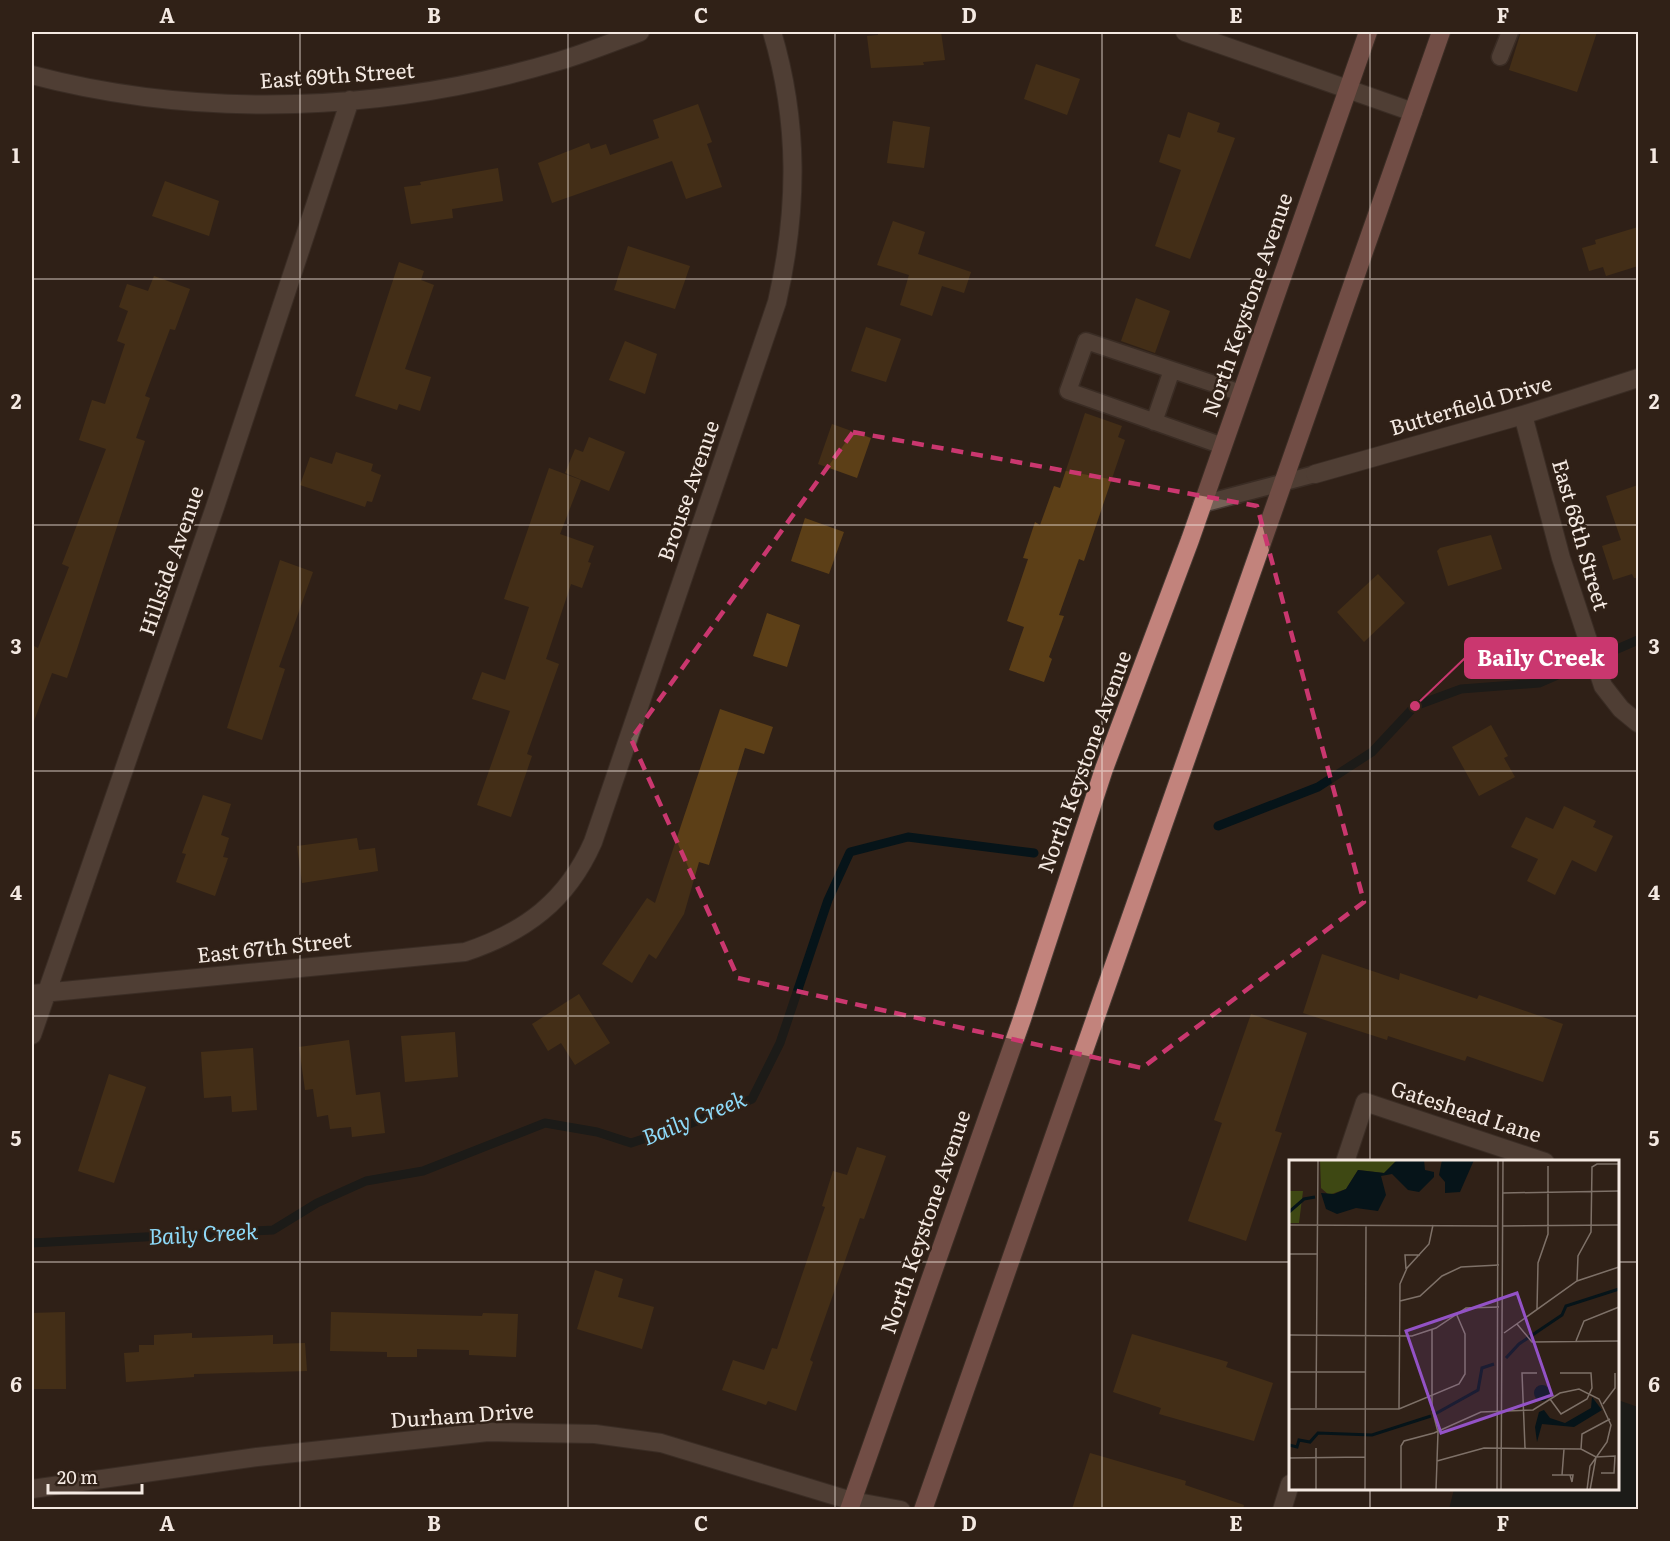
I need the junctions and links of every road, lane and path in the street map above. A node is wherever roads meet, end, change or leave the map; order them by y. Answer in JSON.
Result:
{"nodes":[{"id":1,"x":640,"y":32,"type":"edge"},
{"id":2,"x":772,"y":32,"type":"edge"},
{"id":3,"x":1185,"y":32,"type":"edge"},
{"id":4,"x":1368,"y":32,"type":"edge"},
{"id":5,"x":1442,"y":32,"type":"edge"},
{"id":6,"x":1510,"y":32,"type":"edge"},
{"id":7,"x":1500,"y":57,"type":"dead end"},
{"id":8,"x":32,"y":75,"type":"edge"},
{"id":9,"x":1348,"y":89,"type":"junction"},
{"id":10,"x":350,"y":100,"type":"junction"},
{"id":11,"x":1413,"y":112,"type":"junction"},
{"id":12,"x":1172,"y":370,"type":"junction"},
{"id":13,"x":1638,"y":378,"type":"edge"},
{"id":14,"x":1241,"y":393,"type":"junction"},
{"id":15,"x":1523,"y":415,"type":"junction"},
{"id":16,"x":1154,"y":422,"type":"junction"},
{"id":17,"x":1222,"y":446,"type":"junction"},
{"id":18,"x":1315,"y":474,"type":"joint"},
{"id":19,"x":1283,"y":483,"type":"junction"},
{"id":20,"x":1202,"y":504,"type":"junction"},
{"id":21,"x":1638,"y":723,"type":"edge"},
{"id":22,"x":517,"y":930,"type":"joint"},
{"id":23,"x":38,"y":993,"type":"edge"},
{"id":24,"x":32,"y":1035,"type":"edge"},
{"id":25,"x":1345,"y":1160,"type":"edge"},
{"id":26,"x":1542,"y":1160,"type":"edge"},
{"id":27,"x":1289,"y":1487,"type":"edge"},
{"id":28,"x":32,"y":1489,"type":"edge"},
{"id":29,"x":850,"y":1505,"type":"edge"},
{"id":30,"x":896,"y":1508,"type":"edge"},
{"id":31,"x":923,"y":1509,"type":"edge"},
{"id":32,"x":1281,"y":1509,"type":"edge"}],
"edges":[{"from":1,"to":10,"type":"street","name":"East 69th Street"},
{"from":2,"to":22,"type":"street","name":"Brouse Avenue"},
{"from":3,"to":9,"type":"street"},
{"from":4,"to":9,"type":"main road","name":"North Keystone Avenue"},
{"from":5,"to":11,"type":"main road"},
{"from":6,"to":7,"type":"lane"},
{"from":8,"to":10,"type":"street","name":"East 69th Street"},
{"from":9,"to":11,"type":"street"},
{"from":9,"to":14,"type":"main road","name":"North Keystone Avenue"},
{"from":10,"to":23,"type":"street","name":"Hillside Avenue"},
{"from":11,"to":19,"type":"main road"},
{"from":12,"to":14,"type":"lane"},
{"from":12,"to":16,"type":"lane"},
{"from":12,"to":16,"type":"lane"},
{"from":13,"to":15,"type":"street","name":"Butterfield Drive"},
{"from":14,"to":17,"type":"main road","name":"North Keystone Avenue"},
{"from":15,"to":18,"type":"street","name":"Butterfield Drive"},
{"from":15,"to":21,"type":"street","name":"East 68th Street"},
{"from":16,"to":17,"type":"lane"},
{"from":17,"to":20,"type":"main road","name":"North Keystone Avenue"},
{"from":18,"to":19,"type":"lane"},
{"from":19,"to":20,"type":"lane"},
{"from":19,"to":31,"type":"main road"},
{"from":20,"to":29,"type":"main road","name":"North Keystone Avenue"},
{"from":22,"to":23,"type":"street","name":"East 67th Street"},
{"from":23,"to":24,"type":"street","name":"Hillside Avenue"},
{"from":25,"to":26,"type":"street","name":"Gateshead Lane"},
{"from":27,"to":32,"type":"street"},
{"from":28,"to":29,"type":"street","name":"Durham Drive"},
{"from":29,"to":30,"type":"street","name":"Durham Drive"}]}
